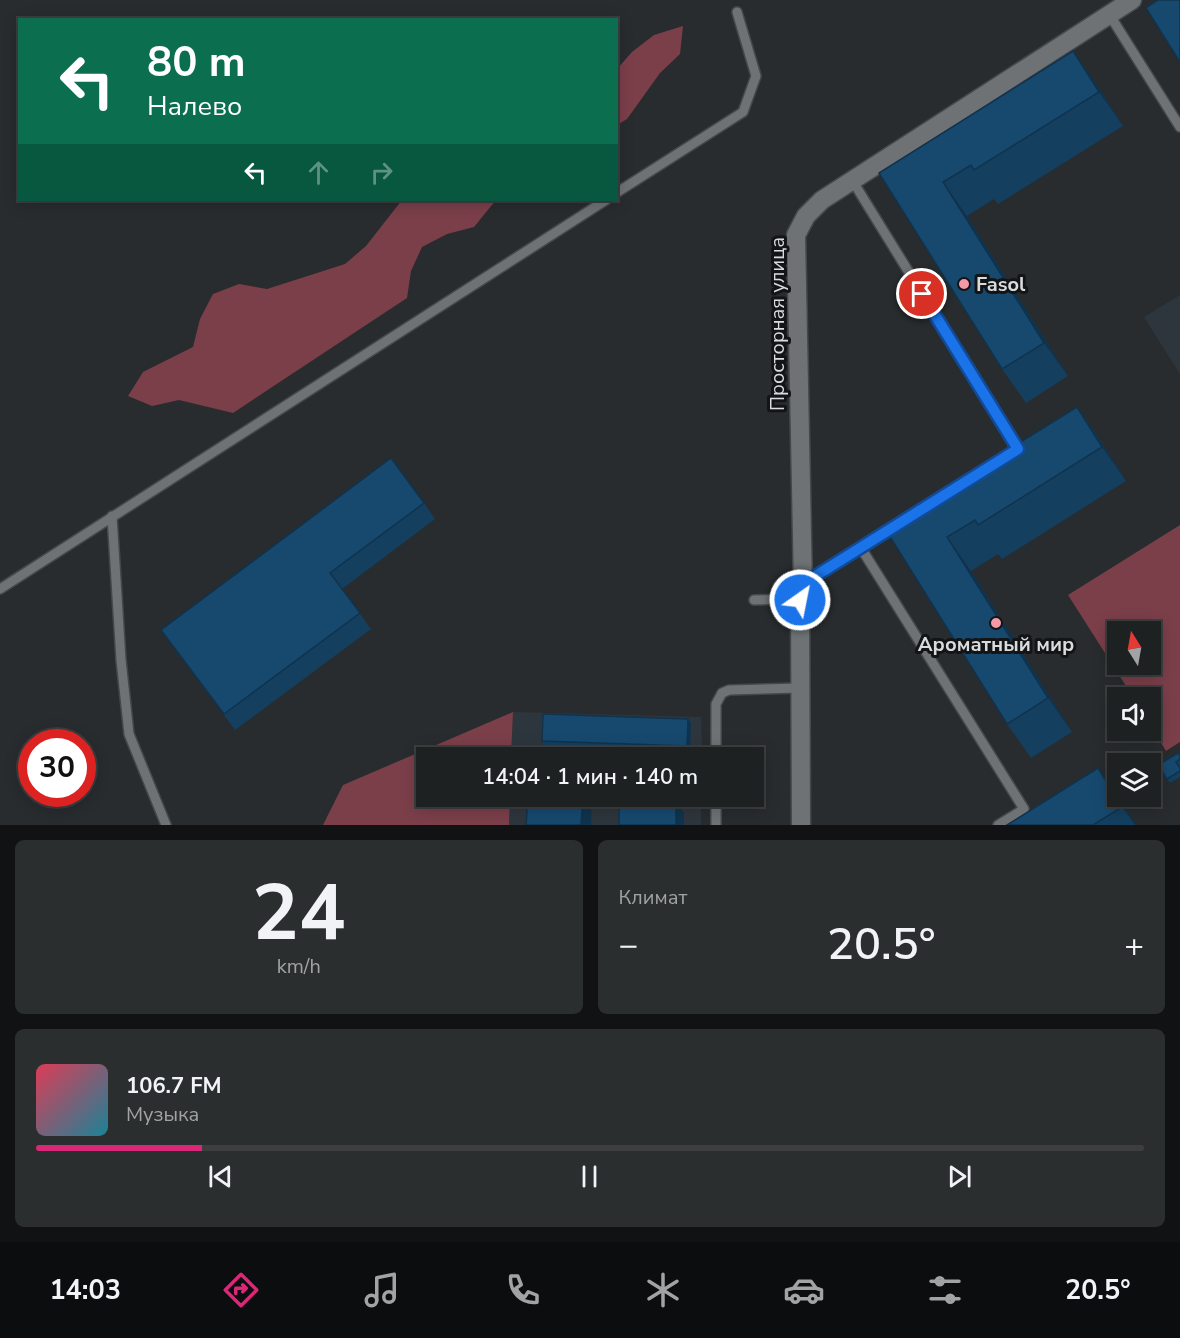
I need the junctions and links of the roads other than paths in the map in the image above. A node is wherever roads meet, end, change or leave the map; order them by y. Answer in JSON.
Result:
{"nodes":[{"id":1,"x":1132,"y":0,"type":"edge"},
{"id":2,"x":737,"y":12,"type":"dead end"},
{"id":3,"x":1109,"y":14,"type":"junction"},
{"id":4,"x":1180,"y":127,"type":"edge"},
{"id":5,"x":852,"y":180,"type":"junction"},
{"id":6,"x":618,"y":192,"type":"edge"},
{"id":7,"x":604,"y":201,"type":"edge"},
{"id":8,"x":1008,"y":455,"type":"edge"},
{"id":9,"x":112,"y":516,"type":"junction"},
{"id":10,"x":900,"y":523,"type":"edge"},
{"id":11,"x":861,"y":548,"type":"junction"},
{"id":12,"x":0,"y":589,"type":"edge"},
{"id":13,"x":801,"y":593,"type":"junction"},
{"id":14,"x":754,"y":600,"type":"dead end"},
{"id":15,"x":800,"y":688,"type":"junction"},
{"id":16,"x":716,"y":747,"type":"edge"},
{"id":17,"x":716,"y":807,"type":"edge"},
{"id":18,"x":166,"y":825,"type":"edge"},
{"id":19,"x":716,"y":825,"type":"edge"},
{"id":20,"x":801,"y":825,"type":"edge"},
{"id":21,"x":998,"y":825,"type":"edge"}],
"edges":[{"from":1,"to":3,"type":"street","name":"Просторная улица"},
{"from":2,"to":6,"type":"lane"},
{"from":3,"to":4,"type":"lane"},
{"from":3,"to":5,"type":"street","name":"Просторная улица"},
{"from":5,"to":8,"type":"lane"},
{"from":5,"to":13,"type":"street","name":"Просторная улица"},
{"from":7,"to":9,"type":"lane"},
{"from":9,"to":12,"type":"lane"},
{"from":9,"to":18,"type":"lane"},
{"from":10,"to":11,"type":"lane"},
{"from":11,"to":13,"type":"lane"},
{"from":11,"to":21,"type":"lane"},
{"from":13,"to":14,"type":"lane"},
{"from":13,"to":15,"type":"street","name":"Просторная улица"},
{"from":15,"to":16,"type":"lane"},
{"from":15,"to":20,"type":"street","name":"Просторная улица"},
{"from":17,"to":19,"type":"lane"}]}
